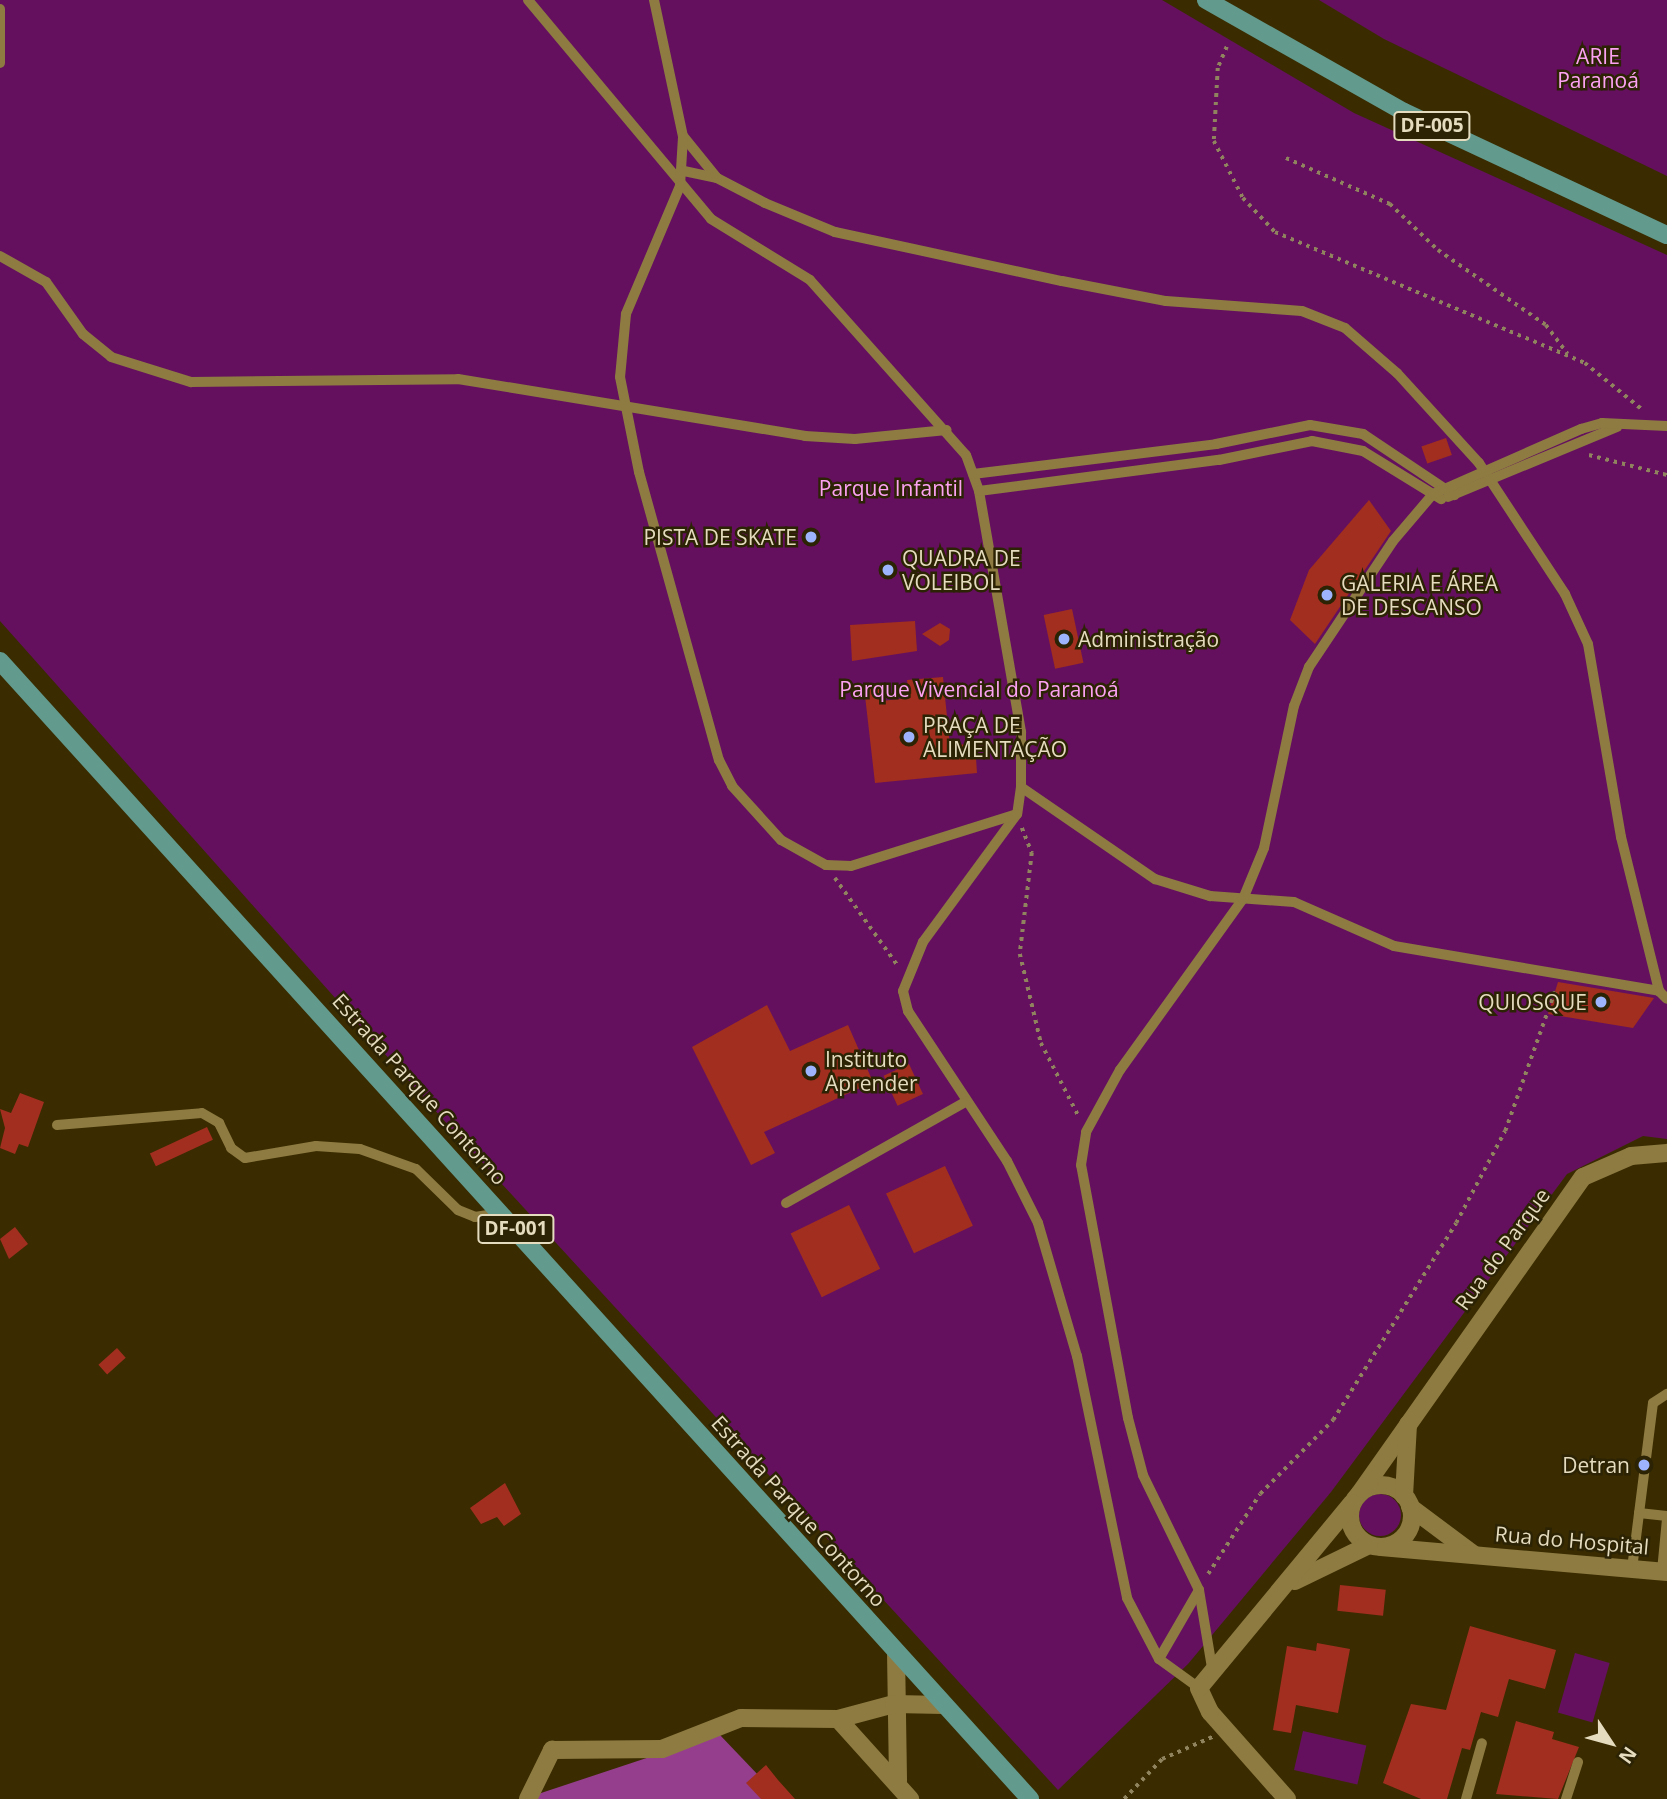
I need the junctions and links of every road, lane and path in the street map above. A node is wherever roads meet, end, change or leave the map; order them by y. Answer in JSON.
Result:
{"nodes":[{"id":1,"x":528,"y":0,"type":"edge"},
{"id":2,"x":654,"y":0,"type":"edge"},
{"id":3,"x":1206,"y":0,"type":"edge"},
{"id":4,"x":0,"y":9,"type":"edge"},
{"id":5,"x":1227,"y":47,"type":"dead end"},
{"id":6,"x":0,"y":63,"type":"edge"},
{"id":7,"x":683,"y":136,"type":"junction"},
{"id":8,"x":1286,"y":158,"type":"dead end"},
{"id":9,"x":684,"y":171,"type":"junction"},
{"id":10,"x":717,"y":178,"type":"junction"},
{"id":11,"x":680,"y":186,"type":"junction"},
{"id":12,"x":1667,"y":234,"type":"edge"},
{"id":13,"x":0,"y":256,"type":"edge"},
{"id":14,"x":1569,"y":355,"type":"junction"},
{"id":15,"x":625,"y":403,"type":"junction"},
{"id":16,"x":1662,"y":426,"type":"edge"},
{"id":17,"x":1617,"y":427,"type":"junction"},
{"id":18,"x":947,"y":430,"type":"junction"},
{"id":19,"x":1563,"y":448,"type":"junction"},
{"id":20,"x":1403,"y":460,"type":"junction"},
{"id":21,"x":1396,"y":470,"type":"junction"},
{"id":22,"x":973,"y":474,"type":"junction"},
{"id":23,"x":1667,"y":475,"type":"edge"},
{"id":24,"x":1490,"y":479,"type":"junction"},
{"id":25,"x":979,"y":491,"type":"junction"},
{"id":26,"x":1440,"y":496,"type":"junction"},
{"id":27,"x":0,"y":661,"type":"edge"},
{"id":28,"x":1021,"y":787,"type":"junction"},
{"id":29,"x":1017,"y":814,"type":"junction"},
{"id":30,"x":825,"y":865,"type":"junction"},
{"id":31,"x":1243,"y":899,"type":"junction"},
{"id":32,"x":1561,"y":973,"type":"junction"},
{"id":33,"x":906,"y":977,"type":"junction"},
{"id":34,"x":1663,"y":995,"type":"edge"},
{"id":35,"x":965,"y":1102,"type":"junction"},
{"id":36,"x":57,"y":1125,"type":"dead end"},
{"id":37,"x":1086,"y":1132,"type":"junction"},
{"id":38,"x":1667,"y":1153,"type":"edge"},
{"id":39,"x":786,"y":1202,"type":"dead end"},
{"id":40,"x":501,"y":1213,"type":"junction"},
{"id":41,"x":1667,"y":1394,"type":"edge"},
{"id":42,"x":1408,"y":1421,"type":"junction"},
{"id":43,"x":1356,"y":1498,"type":"junction"},
{"id":44,"x":1407,"y":1501,"type":"junction"},
{"id":45,"x":1639,"y":1513,"type":"junction"},
{"id":46,"x":1667,"y":1518,"type":"edge"},
{"id":47,"x":1375,"y":1546,"type":"junction"},
{"id":48,"x":1473,"y":1554,"type":"junction"},
{"id":49,"x":1665,"y":1565,"type":"edge"},
{"id":50,"x":1632,"y":1569,"type":"junction"},
{"id":51,"x":1283,"y":1589,"type":"junction"},
{"id":52,"x":1199,"y":1590,"type":"junction"},
{"id":53,"x":896,"y":1652,"type":"junction"},
{"id":54,"x":1159,"y":1659,"type":"junction"},
{"id":55,"x":1212,"y":1668,"type":"junction"},
{"id":56,"x":1199,"y":1688,"type":"junction"},
{"id":57,"x":894,"y":1704,"type":"junction"},
{"id":58,"x":944,"y":1705,"type":"junction"},
{"id":59,"x":838,"y":1719,"type":"junction"},
{"id":60,"x":1225,"y":1729,"type":"junction"},
{"id":61,"x":1482,"y":1743,"type":"dead end"},
{"id":62,"x":1578,"y":1762,"type":"dead end"},
{"id":63,"x":898,"y":1781,"type":"junction"},
{"id":64,"x":528,"y":1799,"type":"edge"},
{"id":65,"x":910,"y":1799,"type":"edge"},
{"id":66,"x":1030,"y":1799,"type":"edge"},
{"id":67,"x":1124,"y":1799,"type":"edge"},
{"id":68,"x":1287,"y":1799,"type":"edge"},
{"id":69,"x":1466,"y":1799,"type":"edge"},
{"id":70,"x":1566,"y":1799,"type":"edge"}],
"edges":[{"from":1,"to":11,"type":"lane"},
{"from":2,"to":7,"type":"lane"},
{"from":3,"to":12,"type":"main road","number":"DF-005"},
{"from":4,"to":6,"type":"lane"},
{"from":5,"to":14,"type":"path"},
{"from":7,"to":9,"type":"lane"},
{"from":7,"to":10,"type":"lane"},
{"from":8,"to":14,"type":"path"},
{"from":9,"to":10,"type":"lane"},
{"from":9,"to":11,"type":"lane"},
{"from":10,"to":24,"type":"lane"},
{"from":11,"to":15,"type":"lane"},
{"from":11,"to":18,"type":"lane"},
{"from":13,"to":15,"type":"lane"},
{"from":14,"to":16,"type":"path"},
{"from":15,"to":18,"type":"lane"},
{"from":15,"to":30,"type":"lane"},
{"from":16,"to":17,"type":"lane"},
{"from":17,"to":19,"type":"lane"},
{"from":17,"to":24,"type":"lane"},
{"from":18,"to":22,"type":"lane"},
{"from":19,"to":23,"type":"path"},
{"from":19,"to":24,"type":"lane"},
{"from":20,"to":21,"type":"lane"},
{"from":20,"to":22,"type":"lane"},
{"from":20,"to":26,"type":"lane"},
{"from":21,"to":25,"type":"lane"},
{"from":21,"to":26,"type":"lane"},
{"from":22,"to":25,"type":"lane"},
{"from":24,"to":26,"type":"lane"},
{"from":24,"to":34,"type":"lane"},
{"from":25,"to":28,"type":"lane"},
{"from":26,"to":31,"type":"lane"},
{"from":27,"to":40,"type":"main road","name":"Estrada Parque Contorno","number":"DF-001"},
{"from":28,"to":29,"type":"lane"},
{"from":28,"to":31,"type":"lane"},
{"from":29,"to":30,"type":"lane"},
{"from":29,"to":33,"type":"lane"},
{"from":29,"to":37,"type":"path"},
{"from":30,"to":33,"type":"path"},
{"from":31,"to":32,"type":"lane"},
{"from":31,"to":37,"type":"lane"},
{"from":32,"to":34,"type":"lane"},
{"from":32,"to":52,"type":"path"},
{"from":33,"to":35,"type":"lane"},
{"from":35,"to":39,"type":"lane"},
{"from":35,"to":54,"type":"lane"},
{"from":36,"to":40,"type":"lane"},
{"from":37,"to":52,"type":"lane"},
{"from":38,"to":42,"type":"street","name":"Rua do Parque"},
{"from":40,"to":53,"type":"main road","name":"Estrada Parque Contorno","number":"DF-001"},
{"from":41,"to":45,"type":"lane"},
{"from":42,"to":43,"type":"street","name":"Rua do Parque"},
{"from":42,"to":44,"type":"street"},
{"from":43,"to":44,"type":"street"},
{"from":43,"to":47,"type":"street"},
{"from":43,"to":51,"type":"street","name":"Rua do Parque"},
{"from":44,"to":47,"type":"street"},
{"from":44,"to":48,"type":"street"},
{"from":45,"to":46,"type":"lane"},
{"from":45,"to":50,"type":"lane"},
{"from":46,"to":49,"type":"lane"},
{"from":47,"to":48,"type":"street","name":"Rua do Hospital"},
{"from":47,"to":51,"type":"street"},
{"from":48,"to":50,"type":"street","name":"Rua do Hospital"},
{"from":49,"to":50,"type":"street","name":"Rua do Hospital"},
{"from":51,"to":55,"type":"street","name":"Rua do Parque"},
{"from":52,"to":54,"type":"lane"},
{"from":52,"to":55,"type":"lane"},
{"from":53,"to":57,"type":"street"},
{"from":53,"to":58,"type":"main road","name":"Estrada Parque Contorno","number":"DF-001"},
{"from":54,"to":56,"type":"lane"},
{"from":55,"to":56,"type":"street","name":"Rua do Parque"},
{"from":56,"to":60,"type":"street"},
{"from":57,"to":58,"type":"street"},
{"from":57,"to":59,"type":"street"},
{"from":57,"to":63,"type":"street"},
{"from":58,"to":66,"type":"main road","name":"Estrada Parque Contorno","number":"DF-001"},
{"from":59,"to":63,"type":"street"},
{"from":59,"to":64,"type":"street"},
{"from":60,"to":67,"type":"path"},
{"from":60,"to":68,"type":"street"},
{"from":61,"to":69,"type":"lane"},
{"from":62,"to":70,"type":"lane"},
{"from":63,"to":65,"type":"street"}]}
